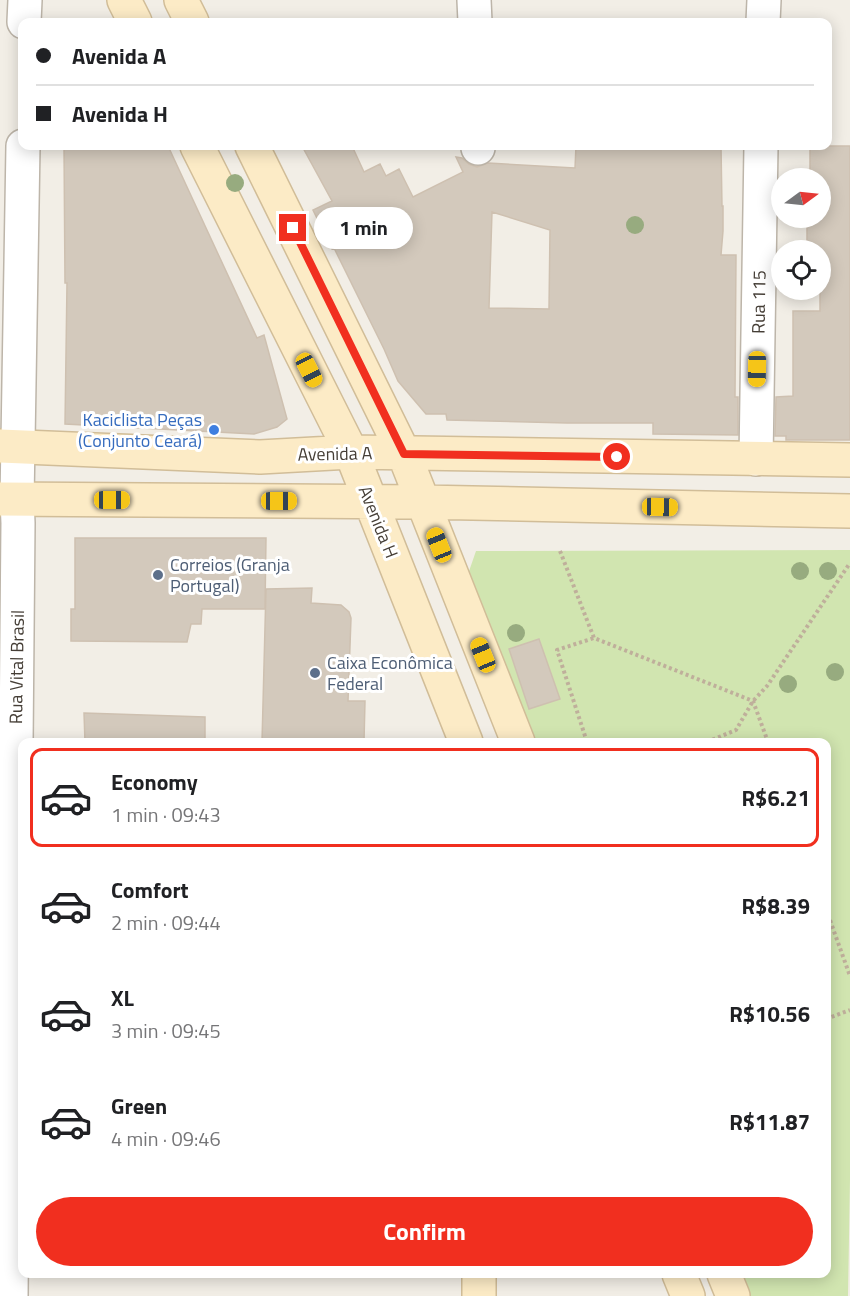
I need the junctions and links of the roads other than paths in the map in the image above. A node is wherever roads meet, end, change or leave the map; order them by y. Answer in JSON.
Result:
{"nodes":[{"id":1,"x":25,"y":0,"type":"edge"},
{"id":2,"x":124,"y":0,"type":"edge"},
{"id":3,"x":181,"y":0,"type":"edge"},
{"id":4,"x":474,"y":0,"type":"edge"},
{"id":5,"x":764,"y":0,"type":"edge"},
{"id":6,"x":24,"y":18,"type":"edge"},
{"id":7,"x":133,"y":18,"type":"edge"},
{"id":8,"x":190,"y":18,"type":"edge"},
{"id":9,"x":475,"y":18,"type":"edge"},
{"id":10,"x":763,"y":18,"type":"edge"},
{"id":11,"x":22,"y":150,"type":"edge"},
{"id":12,"x":199,"y":150,"type":"edge"},
{"id":13,"x":254,"y":150,"type":"edge"},
{"id":14,"x":761,"y":150,"type":"edge"},
{"id":15,"x":9,"y":446,"type":"edge"},
{"id":16,"x":351,"y":452,"type":"junction"},
{"id":17,"x":404,"y":454,"type":"junction"},
{"id":18,"x":756,"y":459,"type":"junction"},
{"id":19,"x":850,"y":460,"type":"edge"},
{"id":20,"x":8,"y":499,"type":"edge"},
{"id":21,"x":370,"y":501,"type":"junction"},
{"id":22,"x":422,"y":502,"type":"junction"},
{"id":23,"x":850,"y":511,"type":"edge"},
{"id":24,"x":464,"y":738,"type":"edge"},
{"id":25,"x":516,"y":738,"type":"edge"},
{"id":26,"x":479,"y":1278,"type":"edge"},
{"id":27,"x":680,"y":1278,"type":"edge"},
{"id":28,"x":726,"y":1278,"type":"edge"},
{"id":29,"x":11,"y":1296,"type":"edge"},
{"id":30,"x":478,"y":1296,"type":"edge"},
{"id":31,"x":687,"y":1296,"type":"edge"},
{"id":32,"x":733,"y":1296,"type":"edge"}],
"edges":[{"from":1,"to":6,"type":"street"},
{"from":2,"to":7,"type":"street"},
{"from":3,"to":8,"type":"street"},
{"from":4,"to":9,"type":"street"},
{"from":5,"to":10,"type":"street"},
{"from":11,"to":15,"type":"street","name":"Rua Vital Brasil"},
{"from":12,"to":16,"type":"street","name":"Avenida H"},
{"from":13,"to":17,"type":"street"},
{"from":14,"to":18,"type":"street","name":"Rua 115"},
{"from":15,"to":16,"type":"street","name":"Avenida A"},
{"from":15,"to":20,"type":"street","name":"Rua Vital Brasil"},
{"from":16,"to":17,"type":"street","name":"Avenida A"},
{"from":16,"to":21,"type":"street","name":"Avenida H"},
{"from":17,"to":18,"type":"street","name":"Avenida A"},
{"from":17,"to":22,"type":"street"},
{"from":18,"to":19,"type":"street","name":"Avenida A"},
{"from":20,"to":21,"type":"street"},
{"from":20,"to":29,"type":"street","name":"Rua Vital Brasil"},
{"from":21,"to":22,"type":"street"},
{"from":21,"to":24,"type":"street","name":"Avenida H"},
{"from":22,"to":23,"type":"street"},
{"from":22,"to":25,"type":"street"},
{"from":26,"to":30,"type":"street"},
{"from":27,"to":31,"type":"street"},
{"from":28,"to":32,"type":"street"}]}
